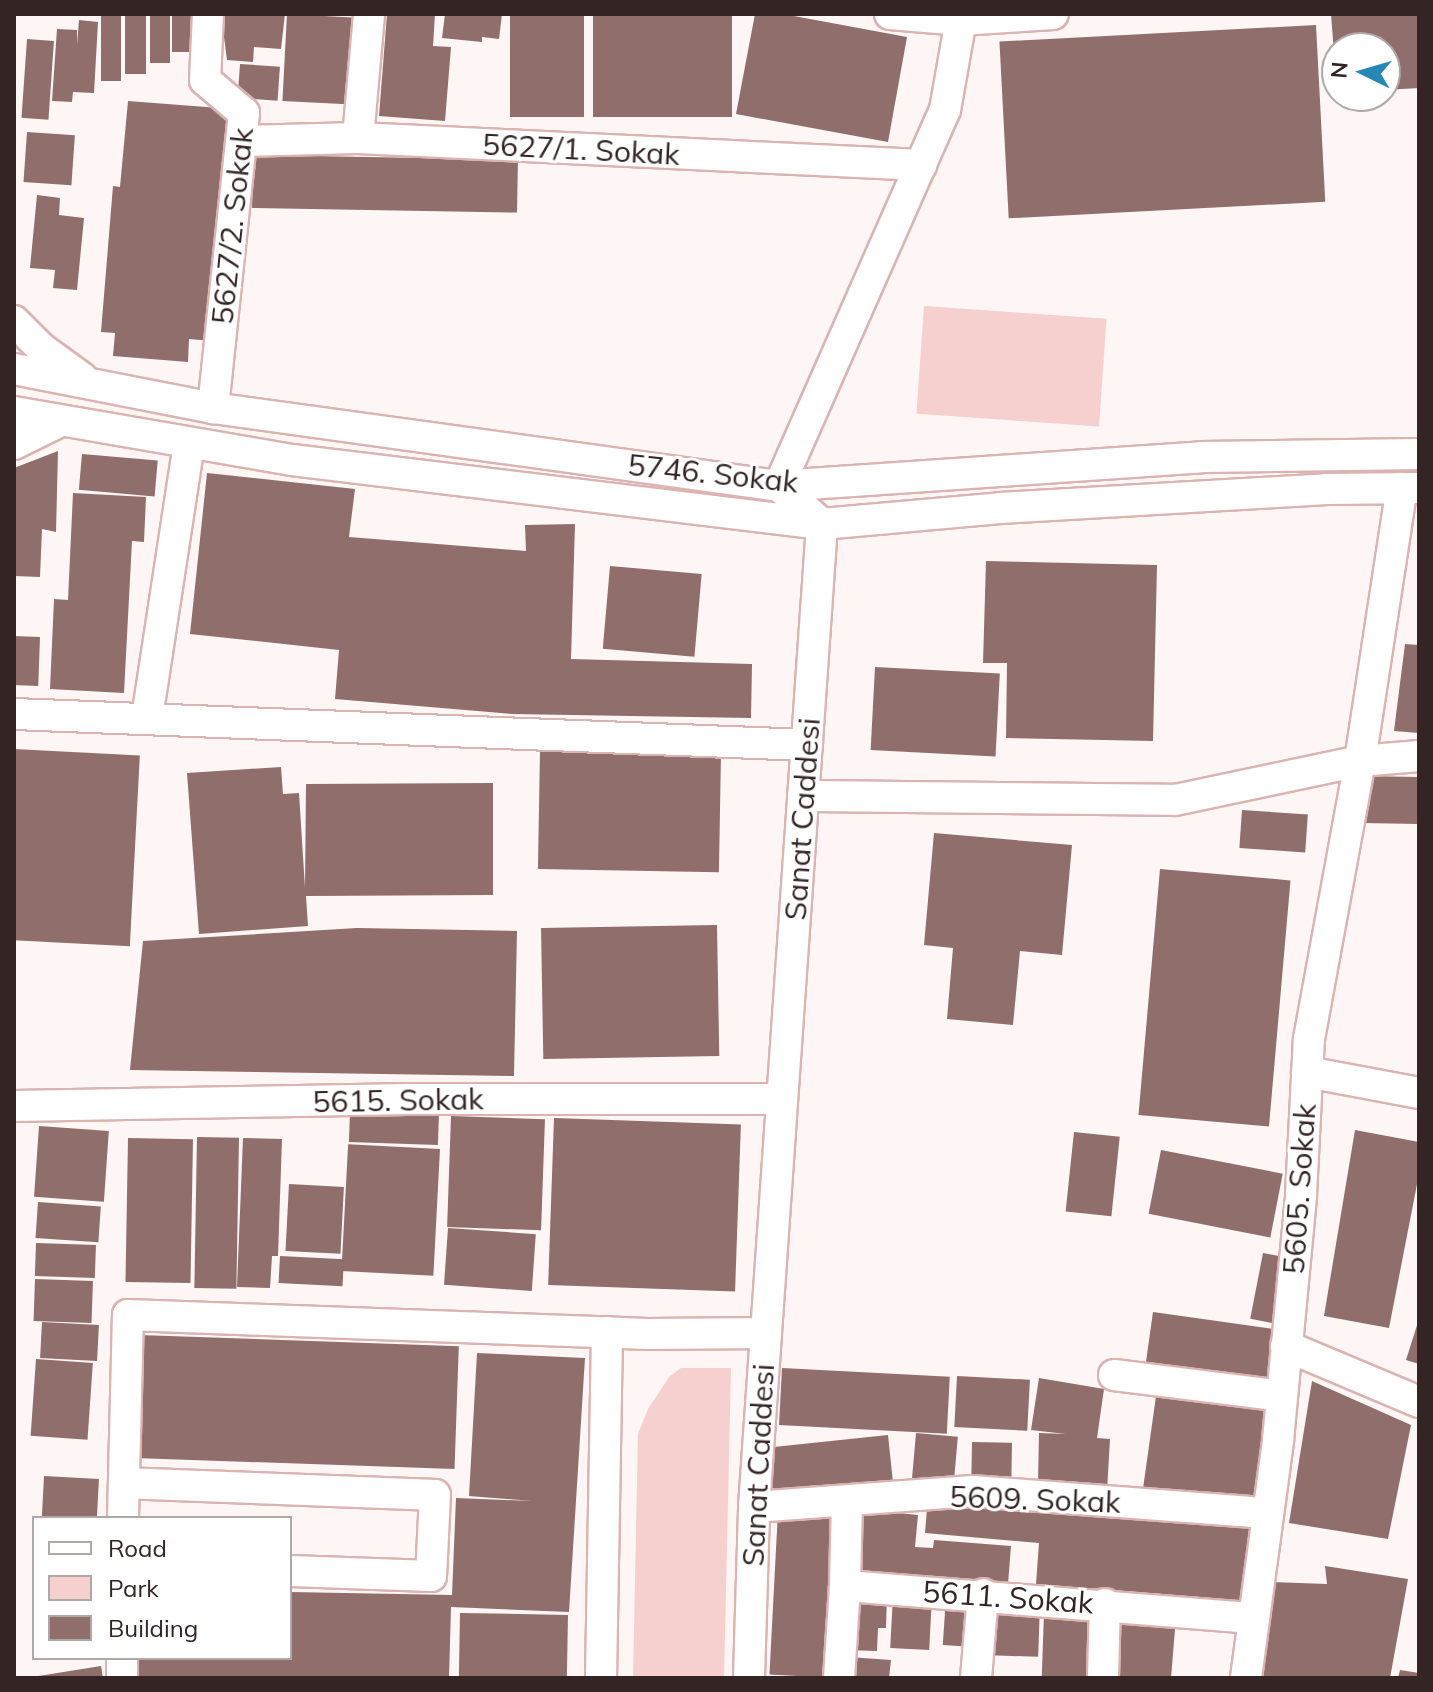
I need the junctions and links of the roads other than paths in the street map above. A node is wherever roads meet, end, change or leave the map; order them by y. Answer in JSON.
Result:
{"nodes":[{"id":1,"x":208,"y":14,"type":"edge"},
{"id":2,"x":369,"y":14,"type":"edge"},
{"id":3,"x":890,"y":14,"type":"edge"},
{"id":4,"x":1053,"y":14,"type":"edge"},
{"id":5,"x":961,"y":17,"type":"edge"},
{"id":6,"x":358,"y":138,"type":"junction"},
{"id":7,"x":242,"y":141,"type":"junction"},
{"id":8,"x":921,"y":165,"type":"junction"},
{"id":9,"x":14,"y":321,"type":"edge"},
{"id":10,"x":14,"y":369,"type":"edge"},
{"id":11,"x":90,"y":384,"type":"junction"},
{"id":12,"x":213,"y":408,"type":"junction"},
{"id":13,"x":14,"y":412,"type":"edge"},
{"id":14,"x":61,"y":421,"type":"junction"},
{"id":15,"x":189,"y":443,"type":"junction"},
{"id":16,"x":14,"y":444,"type":"edge"},
{"id":17,"x":1419,"y":454,"type":"edge"},
{"id":18,"x":779,"y":486,"type":"junction"},
{"id":19,"x":1410,"y":488,"type":"edge"},
{"id":20,"x":822,"y":524,"type":"junction"},
{"id":21,"x":14,"y":714,"type":"edge"},
{"id":22,"x":147,"y":718,"type":"junction"},
{"id":23,"x":807,"y":745,"type":"junction"},
{"id":24,"x":1419,"y":756,"type":"edge"},
{"id":25,"x":1360,"y":761,"type":"junction"},
{"id":26,"x":803,"y":796,"type":"junction"},
{"id":27,"x":1307,"y":1072,"type":"junction"},
{"id":28,"x":1419,"y":1093,"type":"edge"},
{"id":29,"x":782,"y":1099,"type":"junction"},
{"id":30,"x":14,"y":1106,"type":"edge"},
{"id":31,"x":607,"y":1332,"type":"junction"},
{"id":32,"x":766,"y":1333,"type":"junction"},
{"id":33,"x":1286,"y":1346,"type":"junction"},
{"id":34,"x":1114,"y":1375,"type":"dead end"},
{"id":35,"x":1282,"y":1396,"type":"junction"},
{"id":36,"x":1419,"y":1402,"type":"edge"},
{"id":37,"x":124,"y":1483,"type":"junction"},
{"id":38,"x":847,"y":1502,"type":"junction"},
{"id":39,"x":754,"y":1507,"type":"junction"},
{"id":40,"x":1268,"y":1513,"type":"junction"},
{"id":41,"x":123,"y":1516,"type":"edge"},
{"id":42,"x":292,"y":1571,"type":"edge"},
{"id":43,"x":845,"y":1586,"type":"junction"},
{"id":44,"x":983,"y":1594,"type":"junction"},
{"id":45,"x":1105,"y":1604,"type":"junction"},
{"id":46,"x":1254,"y":1618,"type":"junction"},
{"id":47,"x":601,"y":1678,"type":"edge"},
{"id":48,"x":749,"y":1678,"type":"edge"},
{"id":49,"x":839,"y":1678,"type":"edge"},
{"id":50,"x":976,"y":1678,"type":"edge"},
{"id":51,"x":1103,"y":1678,"type":"edge"},
{"id":52,"x":1246,"y":1678,"type":"edge"}],
"edges":[{"from":1,"to":7,"type":"street","name":"5627/2. Sokak"},
{"from":2,"to":6,"type":"street"},
{"from":3,"to":5,"type":"street"},
{"from":4,"to":5,"type":"street"},
{"from":5,"to":8,"type":"street"},
{"from":6,"to":7,"type":"street","name":"5627/1. Sokak"},
{"from":6,"to":8,"type":"street","name":"5627/1. Sokak"},
{"from":7,"to":12,"type":"street","name":"5627/2. Sokak"},
{"from":8,"to":18,"type":"street"},
{"from":9,"to":11,"type":"street"},
{"from":10,"to":11,"type":"street","name":"5746. Sokak"},
{"from":11,"to":12,"type":"street","name":"5746. Sokak"},
{"from":12,"to":18,"type":"street","name":"5746. Sokak"},
{"from":13,"to":14,"type":"street"},
{"from":14,"to":15,"type":"street"},
{"from":14,"to":16,"type":"street"},
{"from":15,"to":20,"type":"street"},
{"from":15,"to":22,"type":"street"},
{"from":17,"to":18,"type":"street","name":"5746. Sokak"},
{"from":18,"to":20,"type":"street"},
{"from":19,"to":20,"type":"street"},
{"from":19,"to":25,"type":"street","name":"5605. Sokak"},
{"from":20,"to":23,"type":"street","name":"Sanat Caddesi"},
{"from":21,"to":22,"type":"street"},
{"from":22,"to":23,"type":"street"},
{"from":23,"to":26,"type":"street","name":"Sanat Caddesi"},
{"from":24,"to":25,"type":"street"},
{"from":25,"to":26,"type":"street"},
{"from":25,"to":27,"type":"street","name":"5605. Sokak"},
{"from":26,"to":29,"type":"street","name":"Sanat Caddesi"},
{"from":27,"to":28,"type":"street"},
{"from":27,"to":33,"type":"street","name":"5605. Sokak"},
{"from":29,"to":30,"type":"street","name":"5615. Sokak"},
{"from":29,"to":32,"type":"street","name":"Sanat Caddesi"},
{"from":31,"to":32,"type":"street"},
{"from":31,"to":37,"type":"street"},
{"from":31,"to":47,"type":"street"},
{"from":32,"to":39,"type":"street","name":"Sanat Caddesi"},
{"from":33,"to":35,"type":"street","name":"5605. Sokak"},
{"from":33,"to":36,"type":"street"},
{"from":34,"to":35,"type":"street"},
{"from":35,"to":40,"type":"street","name":"5605. Sokak"},
{"from":37,"to":41,"type":"street"},
{"from":37,"to":42,"type":"street"},
{"from":38,"to":39,"type":"street","name":"5609. Sokak"},
{"from":38,"to":40,"type":"street","name":"5609. Sokak"},
{"from":38,"to":43,"type":"street"},
{"from":39,"to":48,"type":"street","name":"Sanat Caddesi"},
{"from":40,"to":46,"type":"street","name":"5605. Sokak"},
{"from":43,"to":44,"type":"street","name":"5611. Sokak"},
{"from":43,"to":49,"type":"street"},
{"from":44,"to":45,"type":"street","name":"5611. Sokak"},
{"from":44,"to":50,"type":"street"},
{"from":45,"to":46,"type":"street","name":"5611. Sokak"},
{"from":45,"to":51,"type":"street"},
{"from":46,"to":52,"type":"street","name":"5605. Sokak"}]}
